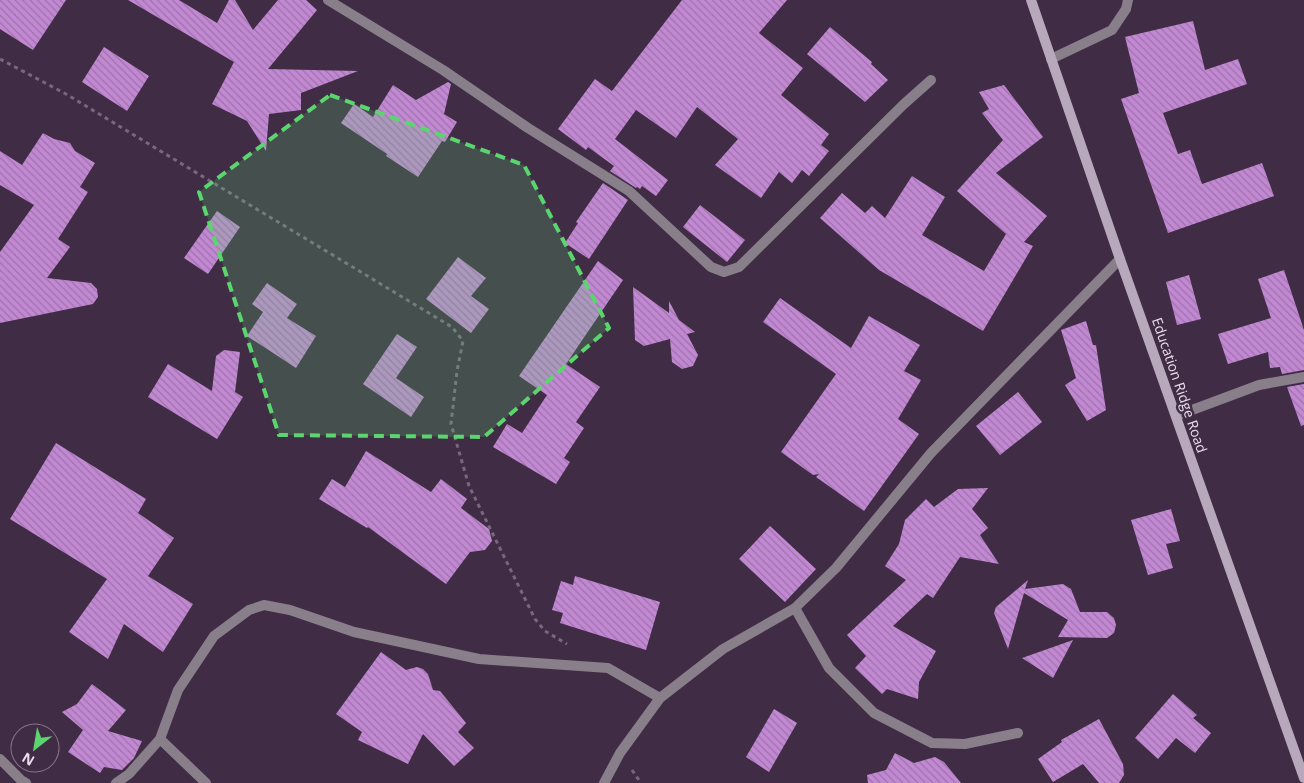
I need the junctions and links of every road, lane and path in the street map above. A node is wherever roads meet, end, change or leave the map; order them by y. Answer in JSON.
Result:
{"nodes":[{"id":1,"x":328,"y":0,"type":"edge"},
{"id":2,"x":1031,"y":0,"type":"edge"},
{"id":3,"x":1128,"y":0,"type":"edge"},
{"id":4,"x":0,"y":59,"type":"edge"},
{"id":5,"x":1051,"y":59,"type":"junction"},
{"id":6,"x":931,"y":80,"type":"dead end"},
{"id":7,"x":1120,"y":259,"type":"junction"},
{"id":8,"x":1304,"y":377,"type":"edge"},
{"id":9,"x":1176,"y":416,"type":"junction"},
{"id":10,"x":795,"y":608,"type":"junction"},
{"id":11,"x":569,"y":645,"type":"dead end"},
{"id":12,"x":660,"y":698,"type":"junction"},
{"id":13,"x":1018,"y":733,"type":"dead end"},
{"id":14,"x":160,"y":739,"type":"junction"},
{"id":15,"x":0,"y":759,"type":"edge"},
{"id":16,"x":1304,"y":778,"type":"edge"},
{"id":17,"x":26,"y":783,"type":"edge"},
{"id":18,"x":116,"y":783,"type":"edge"},
{"id":19,"x":206,"y":783,"type":"edge"},
{"id":20,"x":604,"y":783,"type":"edge"}],
"edges":[{"from":1,"to":6,"type":"street"},
{"from":2,"to":5,"type":"main road","name":"Education Ridge Road"},
{"from":3,"to":5,"type":"street"},
{"from":4,"to":11,"type":"path"},
{"from":5,"to":7,"type":"main road","name":"Education Ridge Road"},
{"from":7,"to":9,"type":"main road","name":"Education Ridge Road"},
{"from":7,"to":10,"type":"street"},
{"from":8,"to":9,"type":"street"},
{"from":9,"to":16,"type":"main road","name":"Education Ridge Road"},
{"from":10,"to":12,"type":"street"},
{"from":10,"to":13,"type":"street"},
{"from":12,"to":14,"type":"street"},
{"from":12,"to":20,"type":"street"},
{"from":14,"to":18,"type":"street"},
{"from":14,"to":19,"type":"street"},
{"from":15,"to":17,"type":"street"}]}
